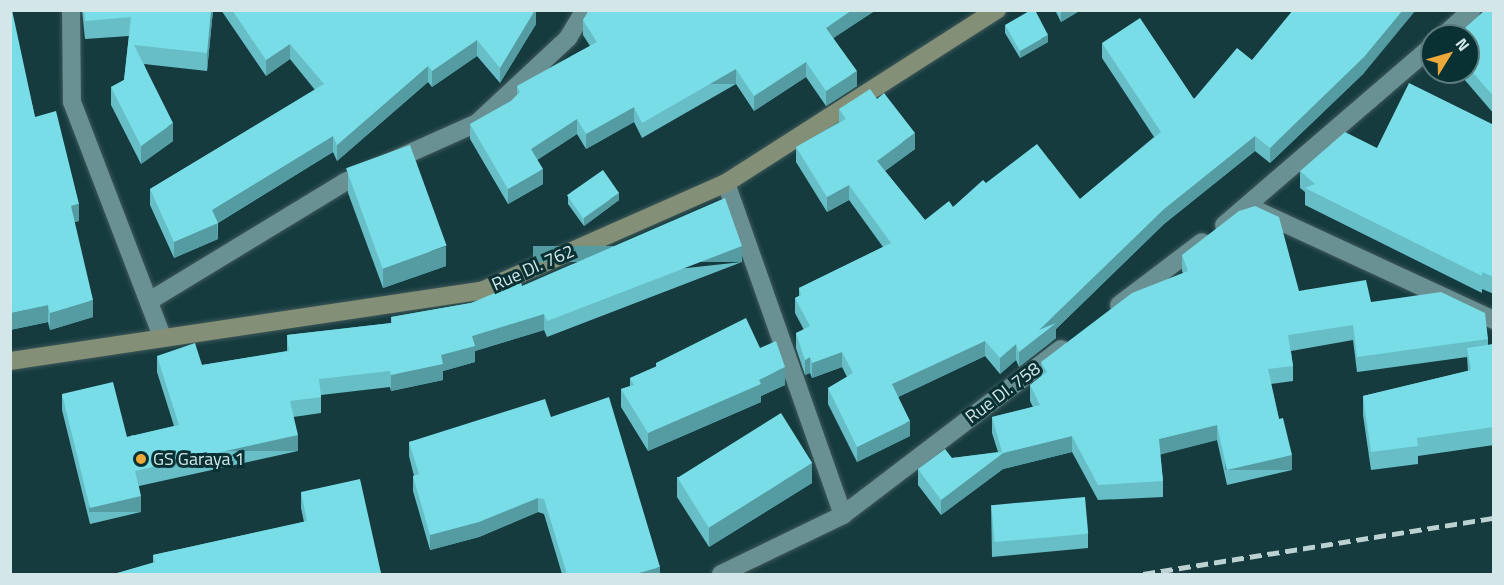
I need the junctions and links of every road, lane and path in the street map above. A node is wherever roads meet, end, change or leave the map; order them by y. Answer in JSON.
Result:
{"nodes":[{"id":1,"x":71,"y":10,"type":"edge"},
{"id":2,"x":585,"y":10,"type":"edge"},
{"id":3,"x":997,"y":10,"type":"edge"},
{"id":4,"x":1472,"y":10,"type":"edge"},
{"id":5,"x":1456,"y":24,"type":"edge"},
{"id":6,"x":1420,"y":56,"type":"edge"},
{"id":7,"x":726,"y":183,"type":"junction"},
{"id":8,"x":1248,"y":206,"type":"junction"},
{"id":9,"x":151,"y":300,"type":"junction"},
{"id":10,"x":1107,"y":314,"type":"edge"},
{"id":11,"x":1494,"y":320,"type":"edge"},
{"id":12,"x":1078,"y":335,"type":"edge"},
{"id":13,"x":162,"y":336,"type":"junction"},
{"id":14,"x":10,"y":361,"type":"edge"},
{"id":15,"x":843,"y":514,"type":"junction"},
{"id":16,"x":721,"y":574,"type":"edge"}],
"edges":[{"from":1,"to":9,"type":"street"},
{"from":2,"to":9,"type":"street"},
{"from":3,"to":7,"type":"street","name":"Rue DI. 762"},
{"from":4,"to":5,"type":"street"},
{"from":6,"to":8,"type":"street"},
{"from":7,"to":13,"type":"street","name":"Rue DI. 762"},
{"from":7,"to":15,"type":"street"},
{"from":8,"to":10,"type":"street"},
{"from":8,"to":11,"type":"street"},
{"from":9,"to":13,"type":"street"},
{"from":12,"to":15,"type":"street","name":"Rue DI. 758"},
{"from":13,"to":14,"type":"street","name":"Rue DI. 762"},
{"from":15,"to":16,"type":"street","name":"Rue DI. 758"}]}
